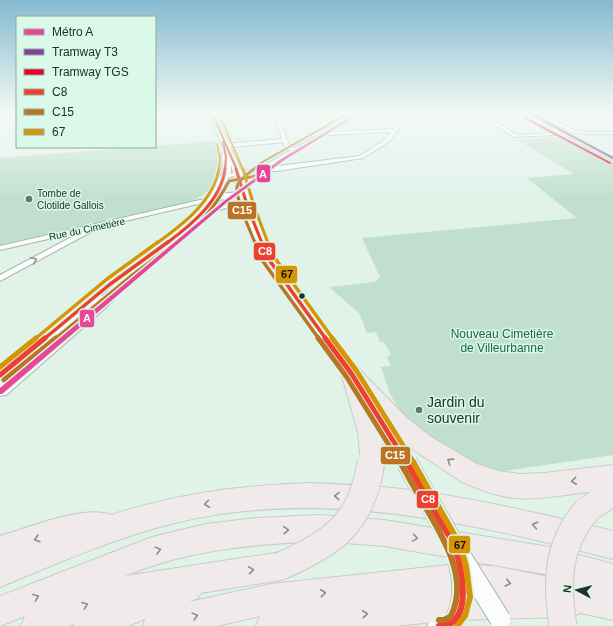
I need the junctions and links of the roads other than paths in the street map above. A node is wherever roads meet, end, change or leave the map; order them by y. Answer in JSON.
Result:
{"nodes":[{"id":1,"x":224,"y":142,"type":"edge"},
{"id":2,"x":263,"y":142,"type":"edge"},
{"id":3,"x":286,"y":142,"type":"edge"},
{"id":4,"x":310,"y":142,"type":"edge"},
{"id":5,"x":384,"y":142,"type":"edge"},
{"id":6,"x":225,"y":146,"type":"junction"},
{"id":7,"x":296,"y":150,"type":"junction"},
{"id":8,"x":273,"y":163,"type":"junction"},
{"id":9,"x":288,"y":168,"type":"junction"},
{"id":10,"x":262,"y":169,"type":"junction"},
{"id":11,"x":238,"y":174,"type":"junction"},
{"id":12,"x":225,"y":176,"type":"junction"},
{"id":13,"x":245,"y":197,"type":"junction"},
{"id":14,"x":213,"y":199,"type":"junction"},
{"id":15,"x":173,"y":209,"type":"junction"},
{"id":16,"x":203,"y":212,"type":"junction"},
{"id":17,"x":102,"y":226,"type":"junction"},
{"id":18,"x":161,"y":247,"type":"junction"},
{"id":19,"x":0,"y":248,"type":"edge"},
{"id":20,"x":0,"y":278,"type":"edge"},
{"id":21,"x":351,"y":373,"type":"junction"},
{"id":22,"x":0,"y":375,"type":"edge"},
{"id":23,"x":0,"y":390,"type":"edge"},
{"id":24,"x":613,"y":477,"type":"edge"},
{"id":25,"x":613,"y":494,"type":"edge"},
{"id":26,"x":116,"y":526,"type":"junction"},
{"id":27,"x":613,"y":545,"type":"edge"},
{"id":28,"x":454,"y":547,"type":"junction"},
{"id":29,"x":0,"y":550,"type":"edge"},
{"id":30,"x":0,"y":573,"type":"edge"},
{"id":31,"x":222,"y":575,"type":"junction"},
{"id":32,"x":609,"y":595,"type":"edge"},
{"id":33,"x":0,"y":611,"type":"edge"},
{"id":34,"x":501,"y":623,"type":"edge"},
{"id":35,"x":447,"y":624,"type":"edge"},
{"id":36,"x":36,"y":626,"type":"edge"},
{"id":37,"x":89,"y":626,"type":"edge"},
{"id":38,"x":158,"y":626,"type":"edge"},
{"id":39,"x":271,"y":626,"type":"edge"},
{"id":40,"x":563,"y":626,"type":"edge"}],
"edges":[{"from":1,"to":6,"type":"main road"},
{"from":2,"to":6,"type":"street"},
{"from":3,"to":7,"type":"street"},
{"from":4,"to":7,"type":"street"},
{"from":5,"to":9,"type":"street"},
{"from":6,"to":11,"type":"main road"},
{"from":6,"to":12,"type":"main road"},
{"from":7,"to":8,"type":"street"},
{"from":8,"to":9,"type":"street"},
{"from":8,"to":10,"type":"street"},
{"from":9,"to":10,"type":"street"},
{"from":10,"to":11,"type":"street"},
{"from":10,"to":13,"type":"street"},
{"from":11,"to":12,"type":"street"},
{"from":11,"to":13,"type":"main road"},
{"from":12,"to":14,"type":"main road"},
{"from":13,"to":14,"type":"main road"},
{"from":13,"to":16,"type":"main road"},
{"from":13,"to":21,"type":"main road"},
{"from":14,"to":15,"type":"street","name":"Rue du Cimetière"},
{"from":14,"to":16,"type":"main road"},
{"from":15,"to":16,"type":"street","name":"Rue du Cimetière"},
{"from":15,"to":17,"type":"street","name":"Rue du Cimetière"},
{"from":16,"to":18,"type":"main road"},
{"from":17,"to":19,"type":"street","name":"Rue du Cimetière"},
{"from":20,"to":17,"type":"street","one_way":true},
{"from":18,"to":22,"type":"main road"},
{"from":18,"to":23,"type":"main road"},
{"from":24,"to":21,"type":"highway","one_way":true},
{"from":21,"to":28,"type":"main road","bridge":true},
{"from":31,"to":21,"type":"highway","one_way":true,"bridge":true},
{"from":25,"to":40,"type":"highway","bridge":true},
{"from":27,"to":26,"type":"highway","one_way":true},
{"from":26,"to":29,"type":"highway","one_way":true},
{"from":26,"to":30,"type":"highway"},
{"from":28,"to":34,"type":"main road","bridge":true},
{"from":28,"to":35,"type":"main road","bridge":true},
{"from":36,"to":31,"type":"highway","one_way":true},
{"from":31,"to":37,"type":"highway"},
{"from":33,"to":32,"type":"highway","one_way":true},
{"from":38,"to":32,"type":"highway","one_way":true},
{"from":39,"to":32,"type":"highway","one_way":true}]}
